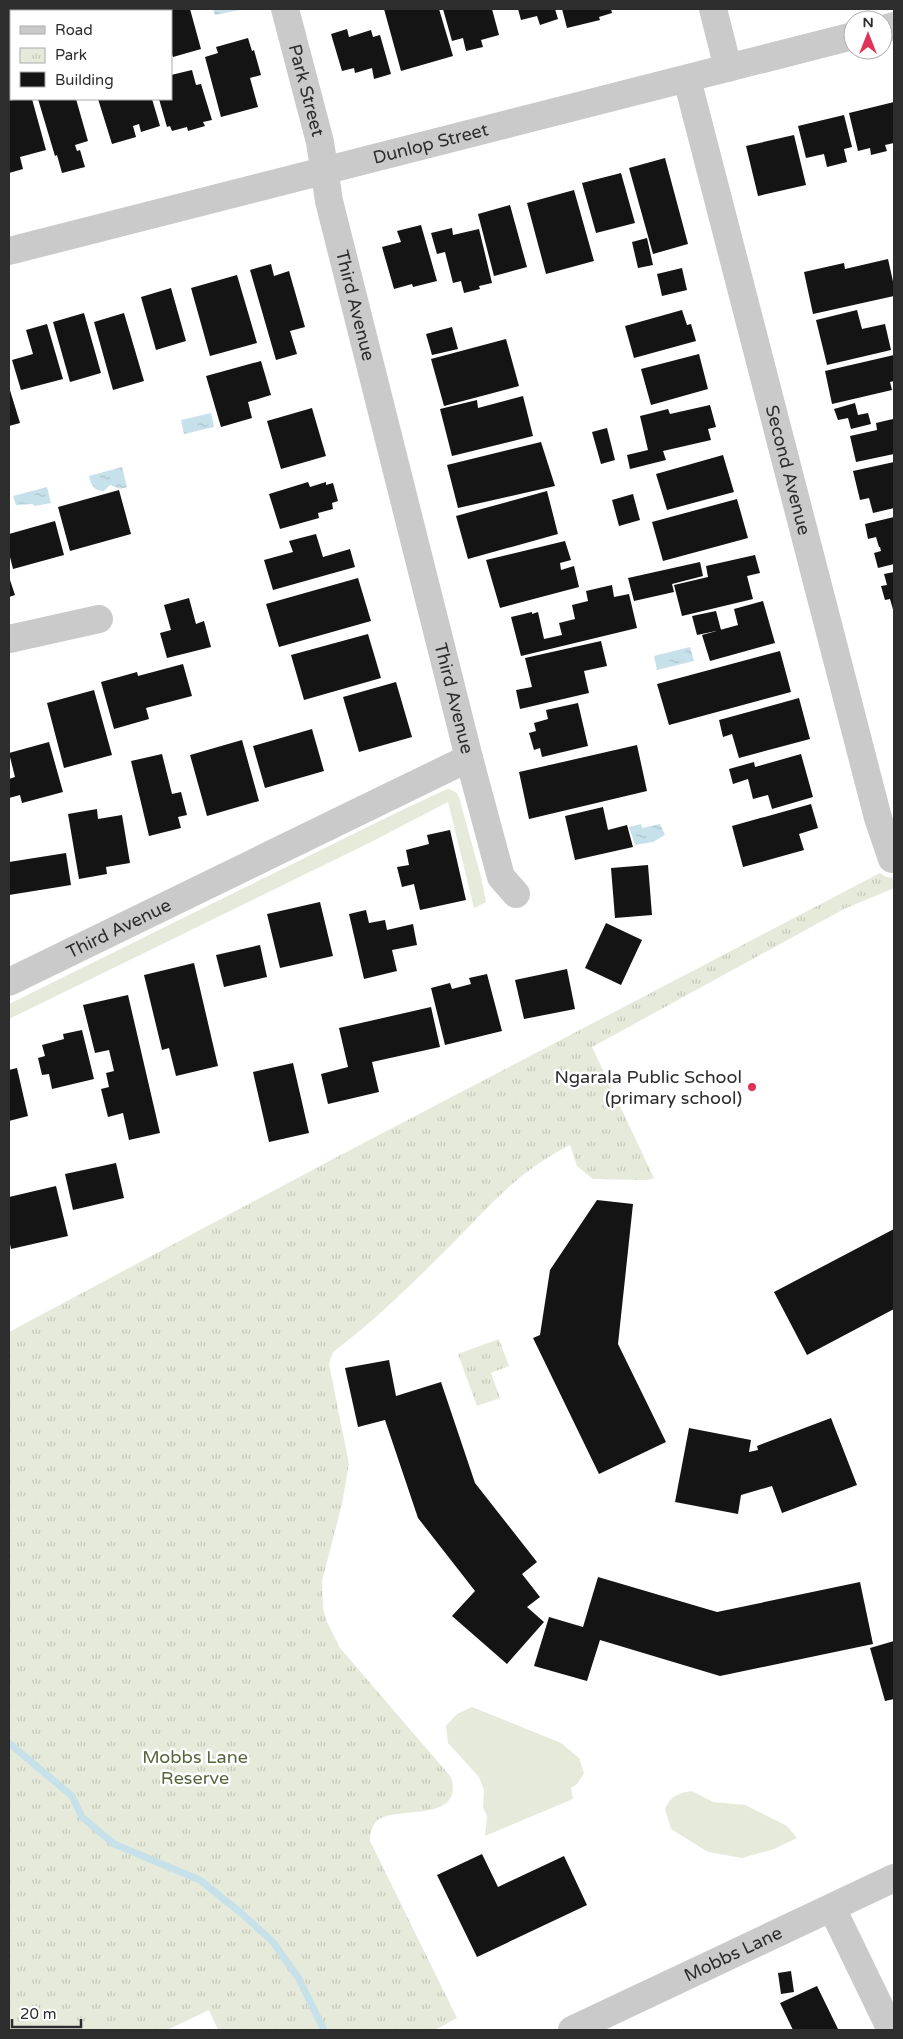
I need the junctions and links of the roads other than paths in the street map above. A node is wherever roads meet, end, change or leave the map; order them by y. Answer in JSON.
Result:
{"nodes":[{"id":1,"x":284,"y":9,"type":"edge"},
{"id":2,"x":713,"y":9,"type":"edge"},
{"id":3,"x":843,"y":39,"type":"edge"},
{"id":4,"x":728,"y":68,"type":"junction"},
{"id":5,"x":688,"y":79,"type":"junction"},
{"id":6,"x":324,"y":171,"type":"junction"},
{"id":7,"x":9,"y":251,"type":"edge"},
{"id":8,"x":99,"y":619,"type":"dead end"},
{"id":9,"x":9,"y":639,"type":"edge"},
{"id":10,"x":469,"y":758,"type":"junction"},
{"id":11,"x":892,"y":859,"type":"dead end"},
{"id":12,"x":516,"y":894,"type":"dead end"},
{"id":13,"x":9,"y":982,"type":"edge"},
{"id":14,"x":894,"y":1878,"type":"edge"},
{"id":15,"x":832,"y":1908,"type":"junction"},
{"id":16,"x":572,"y":2030,"type":"edge"},
{"id":17,"x":891,"y":2030,"type":"edge"}],
"edges":[{"from":1,"to":6,"type":"street","name":"Park Street"},
{"from":2,"to":4,"type":"street"},
{"from":3,"to":4,"type":"street","name":"Dunlop Street"},
{"from":4,"to":5,"type":"street","name":"Dunlop Street"},
{"from":5,"to":6,"type":"street","name":"Dunlop Street"},
{"from":5,"to":11,"type":"street","name":"Second Avenue"},
{"from":6,"to":7,"type":"street","name":"Dunlop Street"},
{"from":6,"to":10,"type":"street","name":"Third Avenue"},
{"from":8,"to":9,"type":"street"},
{"from":10,"to":12,"type":"street"},
{"from":10,"to":13,"type":"street","name":"Third Avenue"},
{"from":14,"to":15,"type":"street","name":"Mobbs Lane"},
{"from":15,"to":16,"type":"street","name":"Mobbs Lane"},
{"from":15,"to":17,"type":"street"}]}
